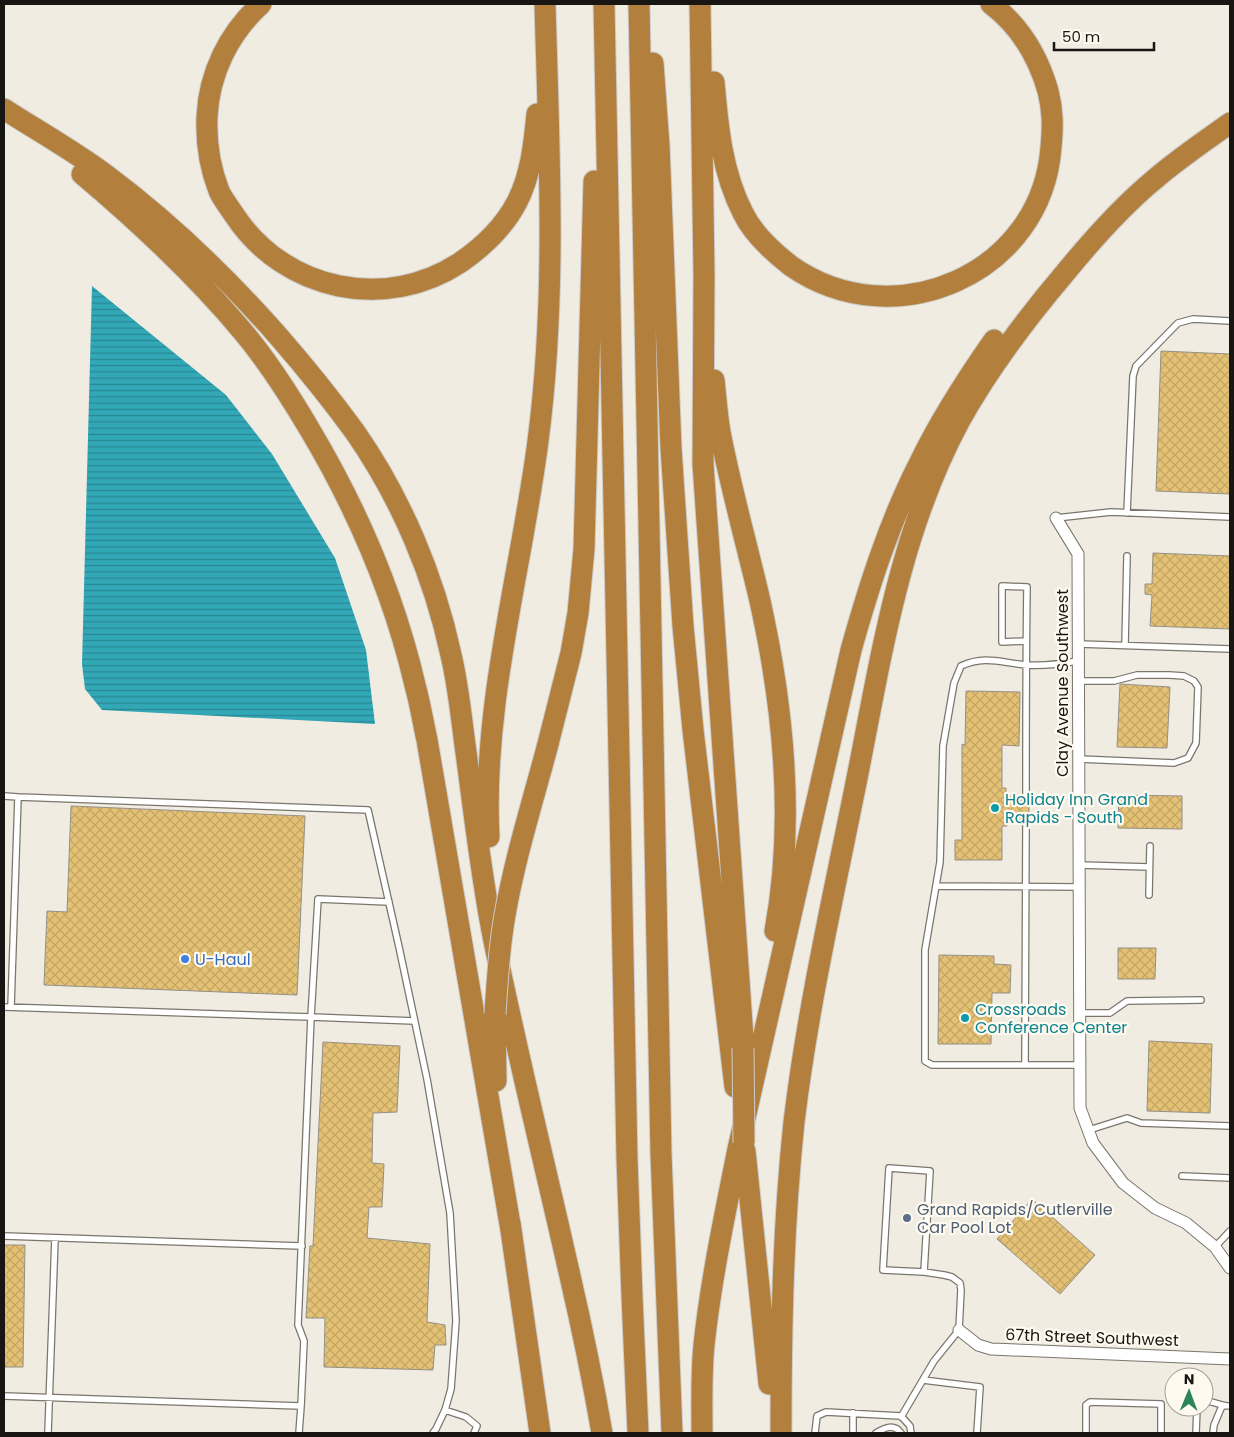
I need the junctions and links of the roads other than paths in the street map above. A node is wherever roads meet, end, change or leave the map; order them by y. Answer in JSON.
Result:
{"nodes":[{"id":1,"x":260,"y":4,"type":"edge"},
{"id":2,"x":544,"y":4,"type":"edge"},
{"id":3,"x":603,"y":4,"type":"edge"},
{"id":4,"x":639,"y":4,"type":"edge"},
{"id":5,"x":648,"y":4,"type":"edge"},
{"id":6,"x":700,"y":4,"type":"edge"},
{"id":7,"x":706,"y":4,"type":"edge"},
{"id":8,"x":991,"y":4,"type":"edge"},
{"id":9,"x":4,"y":110,"type":"edge"},
{"id":10,"x":22,"y":121,"type":"junction"},
{"id":11,"x":1230,"y":123,"type":"edge"},
{"id":12,"x":1127,"y":203,"type":"junction"},
{"id":13,"x":704,"y":274,"type":"junction"},
{"id":14,"x":1230,"y":321,"type":"edge"},
{"id":15,"x":1127,"y":513,"type":"junction"},
{"id":16,"x":1230,"y":517,"type":"edge"},
{"id":17,"x":1056,"y":518,"type":"joint"},
{"id":18,"x":1127,"y":556,"type":"dead end"},
{"id":19,"x":1026,"y":641,"type":"junction"},
{"id":20,"x":1079,"y":644,"type":"junction"},
{"id":21,"x":1125,"y":645,"type":"junction"},
{"id":22,"x":1230,"y":649,"type":"edge"},
{"id":23,"x":1079,"y":661,"type":"junction"},
{"id":24,"x":1026,"y":665,"type":"junction"},
{"id":25,"x":1079,"y":681,"type":"junction"},
{"id":26,"x":1079,"y":759,"type":"junction"},
{"id":27,"x":1026,"y":795,"type":"dead end"},
{"id":28,"x":4,"y":796,"type":"edge"},
{"id":29,"x":18,"y":797,"type":"junction"},
{"id":30,"x":1026,"y":820,"type":"dead end"},
{"id":31,"x":1150,"y":846,"type":"dead end"},
{"id":32,"x":1079,"y":866,"type":"junction"},
{"id":33,"x":1150,"y":867,"type":"junction"},
{"id":34,"x":937,"y":886,"type":"junction"},
{"id":35,"x":1026,"y":886,"type":"junction"},
{"id":36,"x":1079,"y":887,"type":"junction"},
{"id":37,"x":1149,"y":895,"type":"dead end"},
{"id":38,"x":389,"y":902,"type":"junction"},
{"id":39,"x":1201,"y":1000,"type":"dead end"},
{"id":40,"x":4,"y":1007,"type":"edge"},
{"id":41,"x":11,"y":1007,"type":"junction"},
{"id":42,"x":501,"y":1010,"type":"junction"},
{"id":43,"x":1079,"y":1013,"type":"junction"},
{"id":44,"x":311,"y":1017,"type":"junction"},
{"id":45,"x":414,"y":1021,"type":"junction"},
{"id":46,"x":1025,"y":1065,"type":"junction"},
{"id":47,"x":1079,"y":1065,"type":"junction"},
{"id":48,"x":1230,"y":1126,"type":"edge"},
{"id":49,"x":1089,"y":1130,"type":"junction"},
{"id":50,"x":741,"y":1146,"type":"junction"},
{"id":51,"x":1182,"y":1176,"type":"dead end"},
{"id":52,"x":1230,"y":1178,"type":"edge"},
{"id":53,"x":1230,"y":1231,"type":"edge"},
{"id":54,"x":4,"y":1236,"type":"edge"},
{"id":55,"x":512,"y":1236,"type":"junction"},
{"id":56,"x":55,"y":1238,"type":"junction"},
{"id":57,"x":302,"y":1246,"type":"junction"},
{"id":58,"x":1214,"y":1247,"type":"junction"},
{"id":59,"x":1230,"y":1268,"type":"edge"},
{"id":60,"x":924,"y":1272,"type":"junction"},
{"id":61,"x":959,"y":1330,"type":"junction"},
{"id":62,"x":1230,"y":1359,"type":"edge"},
{"id":63,"x":922,"y":1380,"type":"junction"},
{"id":64,"x":4,"y":1396,"type":"edge"},
{"id":65,"x":50,"y":1397,"type":"junction"},
{"id":66,"x":1214,"y":1402,"type":"edge"},
{"id":67,"x":301,"y":1406,"type":"junction"},
{"id":68,"x":1222,"y":1406,"type":"junction"},
{"id":69,"x":1230,"y":1406,"type":"edge"},
{"id":70,"x":445,"y":1410,"type":"junction"},
{"id":71,"x":853,"y":1413,"type":"junction"},
{"id":72,"x":901,"y":1417,"type":"junction"},
{"id":73,"x":1197,"y":1417,"type":"edge"},
{"id":74,"x":48,"y":1433,"type":"edge"},
{"id":75,"x":299,"y":1433,"type":"edge"},
{"id":76,"x":432,"y":1433,"type":"edge"},
{"id":77,"x":474,"y":1433,"type":"edge"},
{"id":78,"x":540,"y":1433,"type":"edge"},
{"id":79,"x":602,"y":1433,"type":"edge"},
{"id":80,"x":638,"y":1433,"type":"edge"},
{"id":81,"x":672,"y":1433,"type":"edge"},
{"id":82,"x":702,"y":1433,"type":"edge"},
{"id":83,"x":773,"y":1433,"type":"edge"},
{"id":84,"x":781,"y":1433,"type":"edge"},
{"id":85,"x":815,"y":1433,"type":"edge"},
{"id":86,"x":852,"y":1433,"type":"edge"},
{"id":87,"x":876,"y":1433,"type":"edge"},
{"id":88,"x":901,"y":1433,"type":"edge"},
{"id":89,"x":911,"y":1433,"type":"edge"},
{"id":90,"x":978,"y":1433,"type":"edge"},
{"id":91,"x":1086,"y":1433,"type":"edge"},
{"id":92,"x":1161,"y":1433,"type":"edge"},
{"id":93,"x":1196,"y":1433,"type":"edge"},
{"id":94,"x":1213,"y":1433,"type":"edge"}],
"edges":[{"from":1,"to":2,"type":"highway"},
{"from":2,"to":42,"type":"highway"},
{"from":3,"to":42,"type":"highway","bridge":true},
{"from":3,"to":80,"type":"highway"},
{"from":4,"to":81,"type":"highway"},
{"from":5,"to":50,"type":"highway","bridge":true},
{"from":6,"to":13,"type":"highway"},
{"from":7,"to":8,"type":"highway"},
{"from":9,"to":10,"type":"highway"},
{"from":10,"to":42,"type":"highway"},
{"from":10,"to":55,"type":"highway"},
{"from":11,"to":12,"type":"highway"},
{"from":12,"to":50,"type":"highway"},
{"from":12,"to":84,"type":"highway"},
{"from":13,"to":50,"type":"highway","bridge":true},
{"from":13,"to":50,"type":"highway"},
{"from":14,"to":15,"type":"lane"},
{"from":15,"to":16,"type":"lane"},
{"from":15,"to":17,"type":"lane"},
{"from":17,"to":20,"type":"street","name":"Clay Avenue Southwest"},
{"from":18,"to":21,"type":"lane"},
{"from":19,"to":19,"type":"lane"},
{"from":19,"to":24,"type":"lane"},
{"from":20,"to":21,"type":"lane"},
{"from":20,"to":23,"type":"street","name":"Clay Avenue Southwest"},
{"from":21,"to":22,"type":"lane"},
{"from":23,"to":24,"type":"lane"},
{"from":23,"to":25,"type":"street","name":"Clay Avenue Southwest"},
{"from":24,"to":27,"type":"lane"},
{"from":24,"to":34,"type":"lane"},
{"from":25,"to":26,"type":"street","name":"Clay Avenue Southwest"},
{"from":25,"to":26,"type":"lane"},
{"from":26,"to":32,"type":"street","name":"Clay Avenue Southwest"},
{"from":28,"to":29,"type":"lane"},
{"from":29,"to":38,"type":"lane"},
{"from":29,"to":41,"type":"lane"},
{"from":30,"to":35,"type":"lane"},
{"from":31,"to":33,"type":"lane"},
{"from":32,"to":33,"type":"lane"},
{"from":32,"to":36,"type":"street","name":"Clay Avenue Southwest"},
{"from":33,"to":37,"type":"lane"},
{"from":34,"to":35,"type":"lane"},
{"from":34,"to":46,"type":"lane"},
{"from":35,"to":36,"type":"lane"},
{"from":35,"to":46,"type":"lane"},
{"from":36,"to":43,"type":"street","name":"Clay Avenue Southwest"},
{"from":38,"to":44,"type":"lane"},
{"from":38,"to":45,"type":"lane"},
{"from":39,"to":43,"type":"lane"},
{"from":40,"to":41,"type":"lane"},
{"from":41,"to":44,"type":"lane"},
{"from":42,"to":55,"type":"highway"},
{"from":42,"to":79,"type":"highway"},
{"from":43,"to":47,"type":"street","name":"Clay Avenue Southwest"},
{"from":44,"to":45,"type":"lane"},
{"from":44,"to":57,"type":"lane"},
{"from":45,"to":70,"type":"lane"},
{"from":46,"to":47,"type":"lane"},
{"from":47,"to":49,"type":"street","name":"Clay Avenue Southwest"},
{"from":48,"to":49,"type":"lane"},
{"from":49,"to":58,"type":"street","name":"Clay Avenue Southwest"},
{"from":50,"to":82,"type":"highway"},
{"from":50,"to":83,"type":"highway"},
{"from":51,"to":52,"type":"lane"},
{"from":53,"to":58,"type":"lane"},
{"from":54,"to":56,"type":"lane"},
{"from":55,"to":78,"type":"highway"},
{"from":56,"to":57,"type":"lane"},
{"from":56,"to":65,"type":"lane"},
{"from":57,"to":67,"type":"lane"},
{"from":58,"to":59,"type":"street","name":"Clay Avenue Southwest"},
{"from":60,"to":60,"type":"lane"},
{"from":60,"to":61,"type":"lane"},
{"from":61,"to":62,"type":"street","name":"67th Street Southwest"},
{"from":61,"to":63,"type":"lane"},
{"from":63,"to":72,"type":"lane"},
{"from":63,"to":90,"type":"lane"},
{"from":64,"to":65,"type":"lane"},
{"from":65,"to":67,"type":"lane"},
{"from":65,"to":74,"type":"lane"},
{"from":66,"to":68,"type":"lane"},
{"from":67,"to":75,"type":"lane"},
{"from":68,"to":69,"type":"lane"},
{"from":68,"to":94,"type":"lane"},
{"from":70,"to":76,"type":"lane"},
{"from":70,"to":77,"type":"lane"},
{"from":71,"to":72,"type":"lane"},
{"from":71,"to":85,"type":"lane"},
{"from":71,"to":86,"type":"lane"},
{"from":72,"to":89,"type":"lane"},
{"from":73,"to":93,"type":"lane"},
{"from":87,"to":88,"type":"lane"},
{"from":91,"to":92,"type":"lane"}]}
